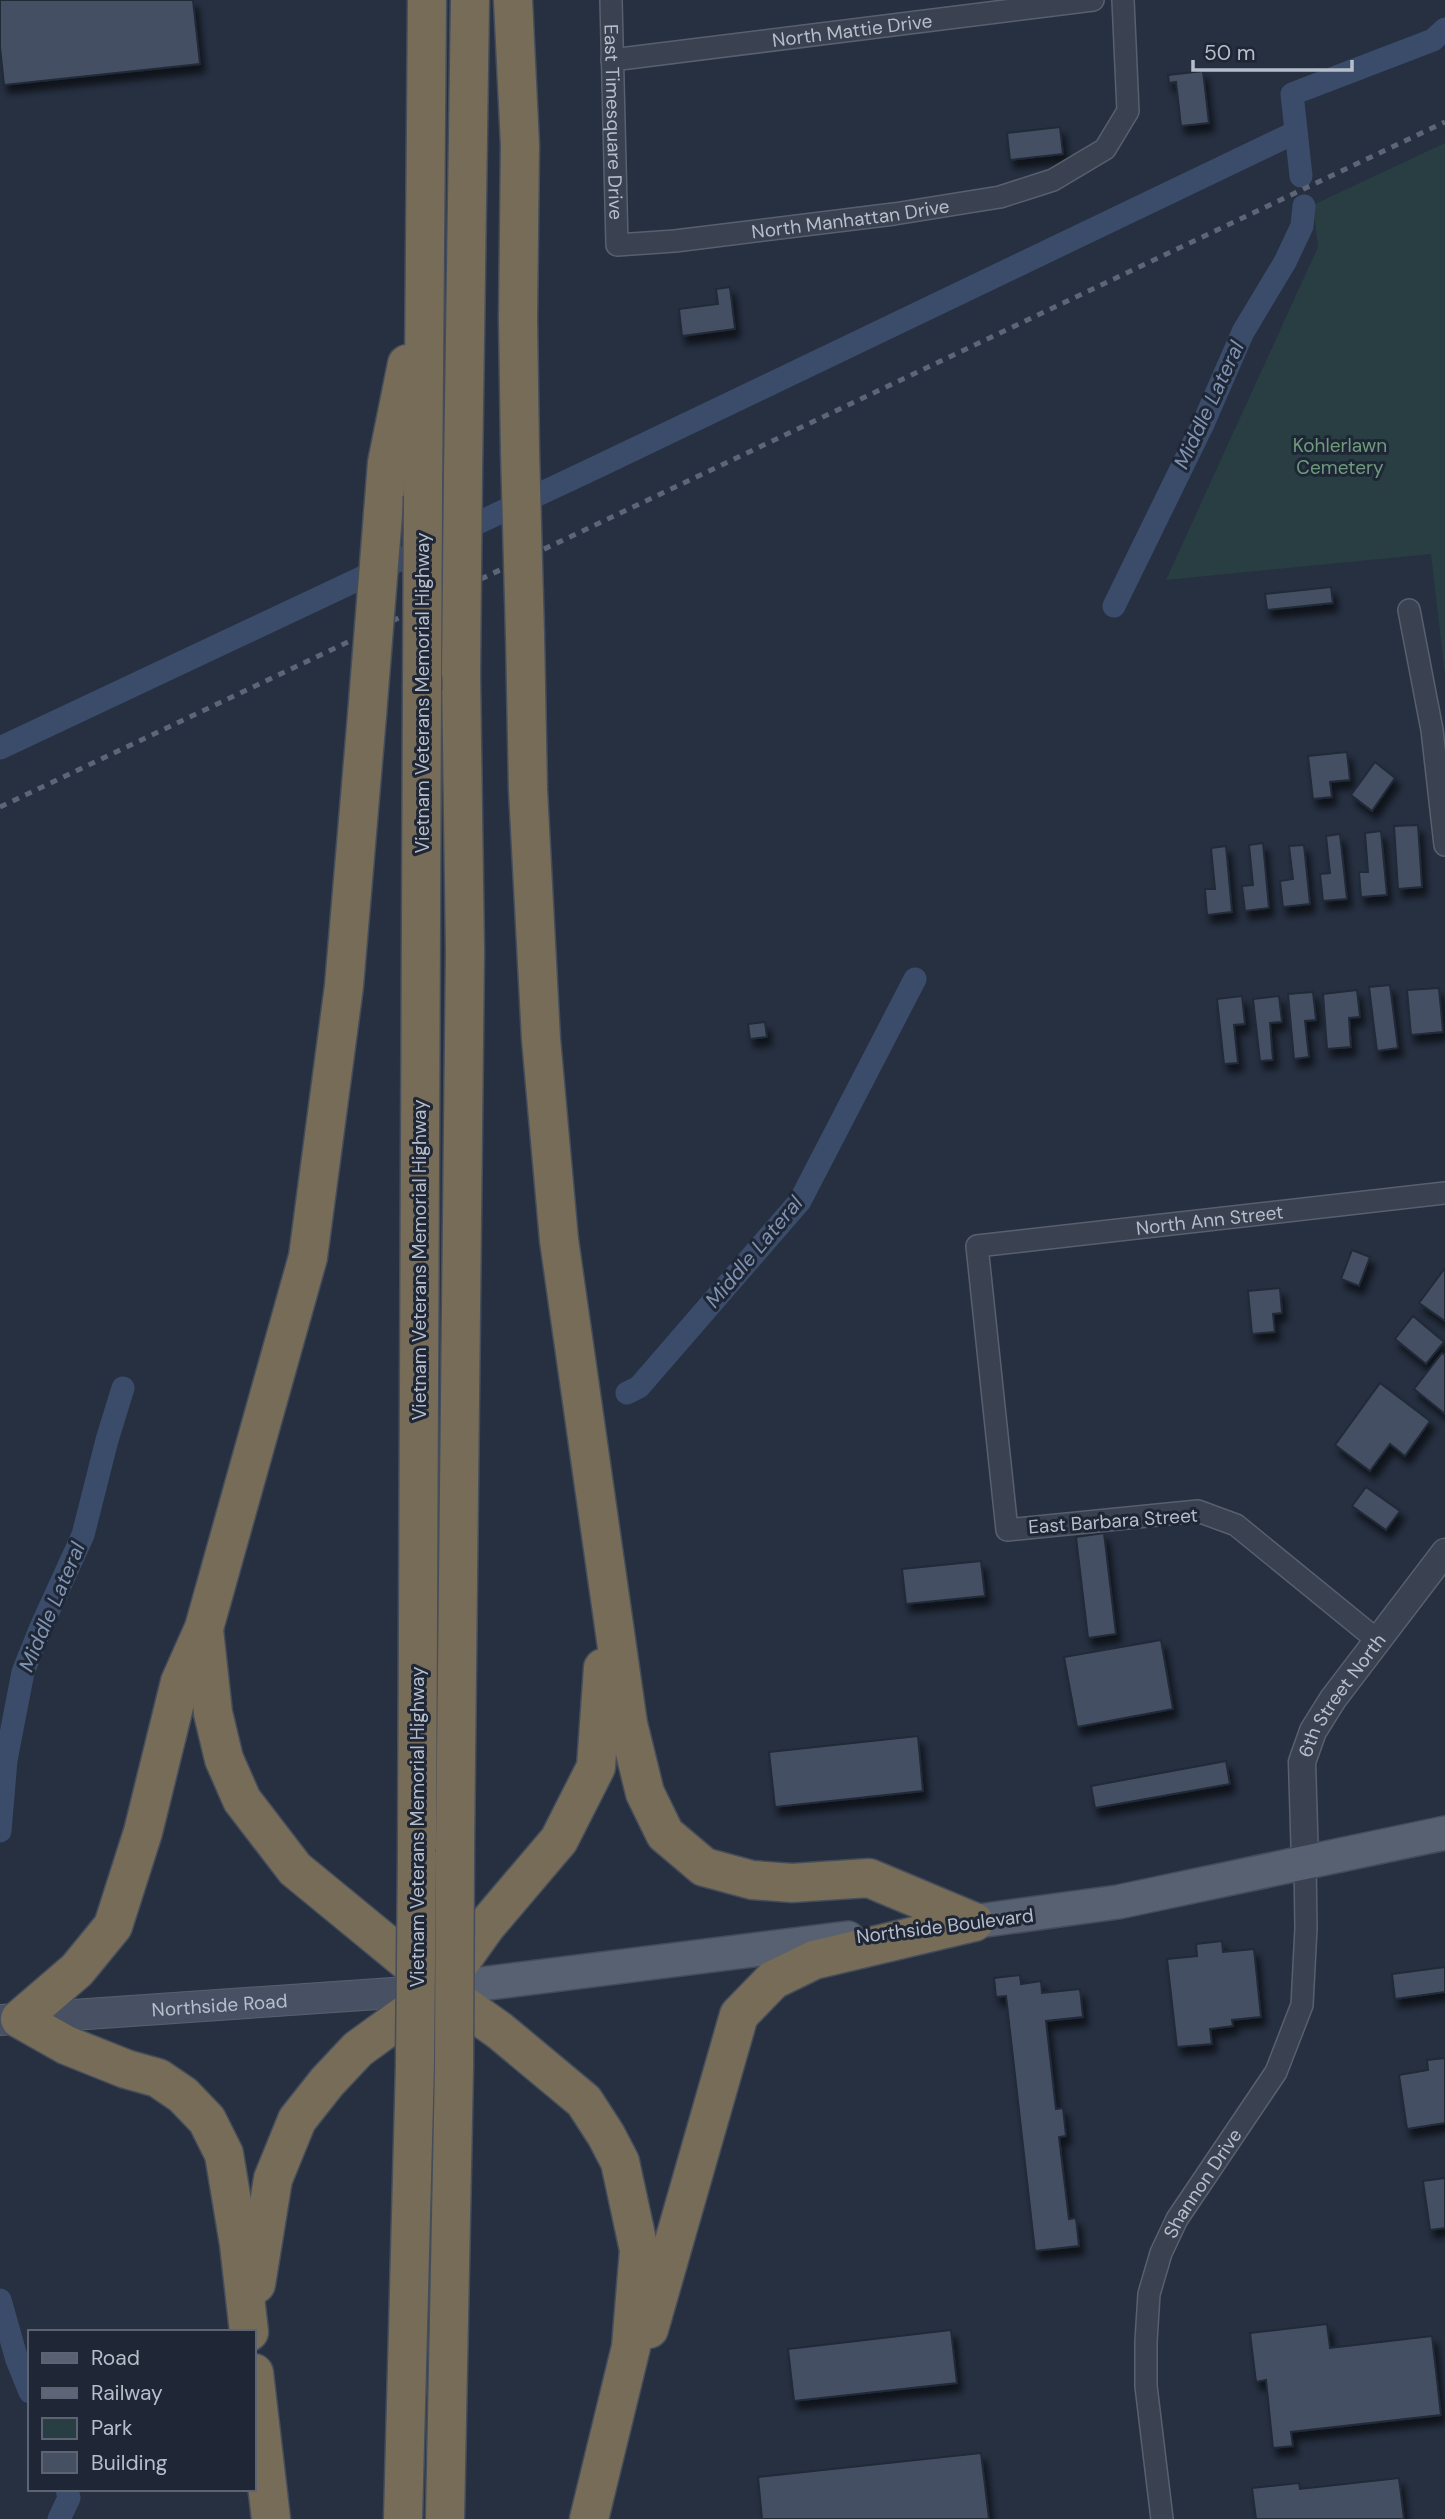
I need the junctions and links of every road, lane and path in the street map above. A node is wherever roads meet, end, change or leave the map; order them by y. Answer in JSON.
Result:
{"nodes":[{"id":1,"x":427,"y":0,"type":"edge"},
{"id":2,"x":470,"y":0,"type":"edge"},
{"id":3,"x":513,"y":0,"type":"edge"},
{"id":4,"x":611,"y":0,"type":"edge"},
{"id":5,"x":1093,"y":0,"type":"edge"},
{"id":6,"x":1123,"y":0,"type":"edge"},
{"id":7,"x":612,"y":60,"type":"junction"},
{"id":8,"x":617,"y":245,"type":"joint"},
{"id":9,"x":424,"y":276,"type":"junction"},
{"id":10,"x":1409,"y":610,"type":"dead end"},
{"id":11,"x":1445,"y":845,"type":"edge"},
{"id":12,"x":1445,"y":1193,"type":"edge"},
{"id":13,"x":976,"y":1247,"type":"joint"},
{"id":14,"x":603,"y":1543,"type":"junction"},
{"id":15,"x":1445,"y":1552,"type":"edge"},
{"id":16,"x":204,"y":1628,"type":"junction"},
{"id":17,"x":1377,"y":1640,"type":"junction"},
{"id":18,"x":1445,"y":1833,"type":"edge"},
{"id":19,"x":1305,"y":1861,"type":"junction"},
{"id":20,"x":974,"y":1922,"type":"junction"},
{"id":21,"x":441,"y":1989,"type":"junction"},
{"id":22,"x":10,"y":2020,"type":"edge"},
{"id":23,"x":251,"y":2330,"type":"edge"},
{"id":24,"x":251,"y":2330,"type":"edge"},
{"id":25,"x":256,"y":2390,"type":"edge"},
{"id":26,"x":607,"y":2446,"type":"junction"},
{"id":27,"x":271,"y":2519,"type":"edge"},
{"id":28,"x":403,"y":2519,"type":"edge"},
{"id":29,"x":445,"y":2519,"type":"edge"},
{"id":30,"x":589,"y":2519,"type":"edge"},
{"id":31,"x":1162,"y":2519,"type":"edge"}],
"edges":[{"from":1,"to":9,"type":"highway","name":"Vietnam Veterans Memorial Highway"},
{"from":2,"to":29,"type":"highway","name":"Vietnam Veterans Memorial Highway","bridge":true},
{"from":3,"to":14,"type":"highway","bridge":true},
{"from":4,"to":7,"type":"street","name":"East Timesquare Drive"},
{"from":5,"to":7,"type":"street","name":"North Mattie Drive"},
{"from":6,"to":8,"type":"street","name":"North Manhattan Drive"},
{"from":7,"to":8,"type":"street","name":"East Timesquare Drive"},
{"from":9,"to":16,"type":"highway","bridge":true},
{"from":9,"to":28,"type":"highway","name":"Vietnam Veterans Memorial Highway","bridge":true},
{"from":10,"to":11,"type":"street"},
{"from":12,"to":13,"type":"street","name":"North Ann Street"},
{"from":13,"to":17,"type":"street","name":"East Barbara Street"},
{"from":14,"to":20,"type":"highway"},
{"from":14,"to":21,"type":"highway"},
{"from":15,"to":17,"type":"street","name":"6th Street North"},
{"from":16,"to":21,"type":"highway"},
{"from":16,"to":22,"type":"highway"},
{"from":17,"to":19,"type":"street","name":"6th Street North"},
{"from":18,"to":19,"type":"main road","name":"Northside Boulevard"},
{"from":19,"to":20,"type":"main road","name":"Northside Boulevard"},
{"from":19,"to":31,"type":"street","name":"Shannon Drive"},
{"from":20,"to":21,"type":"main road","name":"Northside Boulevard"},
{"from":20,"to":26,"type":"highway"},
{"from":21,"to":22,"type":"main road","name":"Northside Road"},
{"from":21,"to":23,"type":"highway"},
{"from":21,"to":26,"type":"highway"},
{"from":22,"to":24,"type":"highway"},
{"from":25,"to":27,"type":"highway"},
{"from":26,"to":30,"type":"highway"}]}
